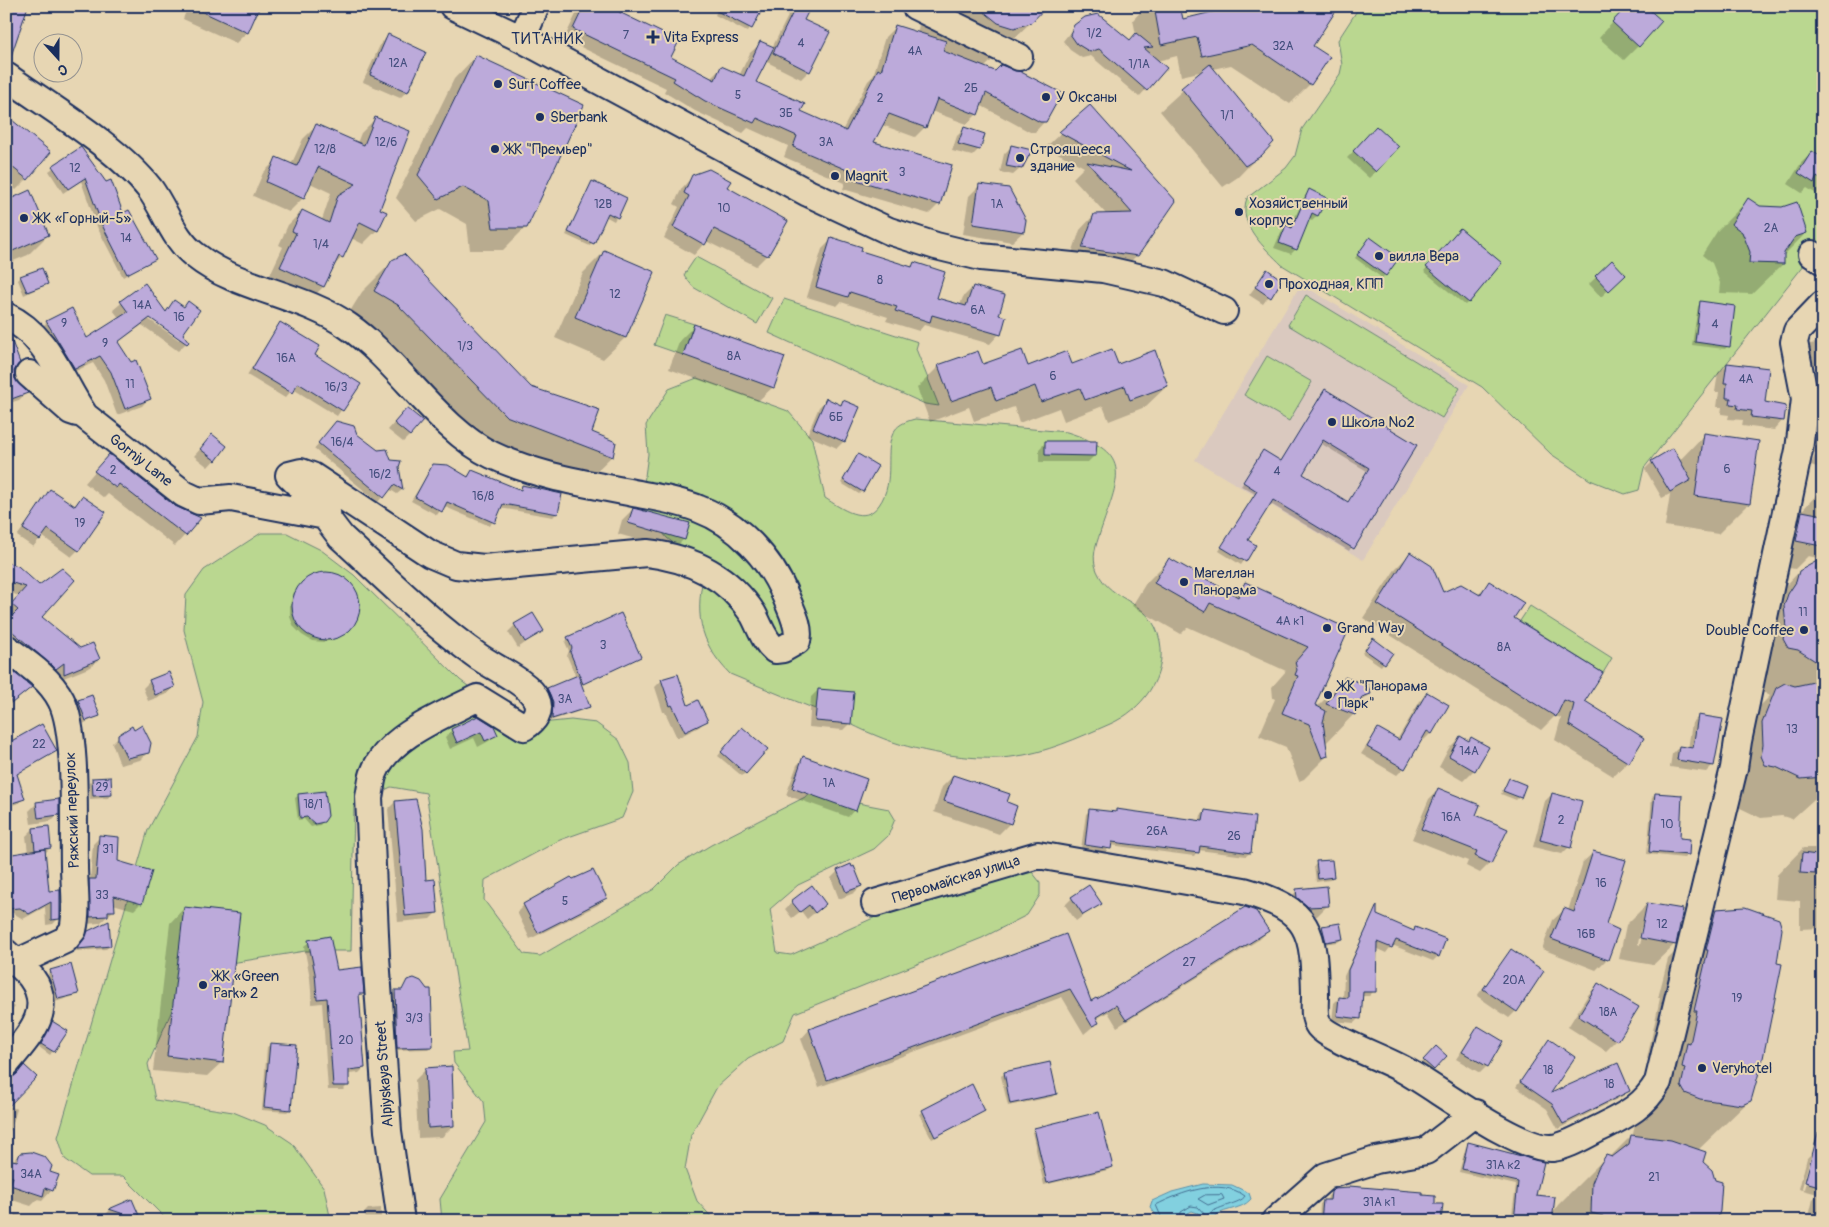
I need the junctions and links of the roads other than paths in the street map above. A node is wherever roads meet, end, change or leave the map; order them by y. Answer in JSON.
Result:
{"nodes":[{"id":1,"x":453,"y":6,"type":"edge"},
{"id":2,"x":536,"y":6,"type":"edge"},
{"id":3,"x":915,"y":6,"type":"edge"},
{"id":4,"x":522,"y":39,"type":"junction"},
{"id":5,"x":1019,"y":57,"type":"dead end"},
{"id":6,"x":6,"y":76,"type":"edge"},
{"id":7,"x":1823,"y":304,"type":"edge"},
{"id":8,"x":1224,"y":311,"type":"dead end"},
{"id":9,"x":6,"y":316,"type":"edge"},
{"id":10,"x":29,"y":374,"type":"dead end"},
{"id":11,"x":85,"y":416,"type":"junction"},
{"id":12,"x":326,"y":516,"type":"junction"},
{"id":13,"x":6,"y":648,"type":"edge"},
{"id":14,"x":875,"y":903,"type":"dead end"},
{"id":15,"x":11,"y":958,"type":"edge"},
{"id":16,"x":6,"y":1064,"type":"edge"},
{"id":17,"x":1475,"y":1113,"type":"junction"},
{"id":18,"x":401,"y":1220,"type":"edge"},
{"id":19,"x":1275,"y":1221,"type":"edge"}],
"edges":[{"from":1,"to":4,"type":"street"},
{"from":2,"to":4,"type":"street"},
{"from":3,"to":5,"type":"street"},
{"from":4,"to":8,"type":"street"},
{"from":6,"to":12,"type":"street"},
{"from":7,"to":17,"type":"street"},
{"from":9,"to":11,"type":"street","name":"Gorniy Lane"},
{"from":10,"to":11,"type":"street"},
{"from":11,"to":12,"type":"street","name":"Gorniy Lane"},
{"from":12,"to":18,"type":"street","name":"Alpiyskaya Street"},
{"from":13,"to":15,"type":"street","name":"Ряжский переулок"},
{"from":14,"to":17,"type":"street","name":"Первомайская улица"},
{"from":15,"to":16,"type":"street"},
{"from":17,"to":19,"type":"street"}]}
